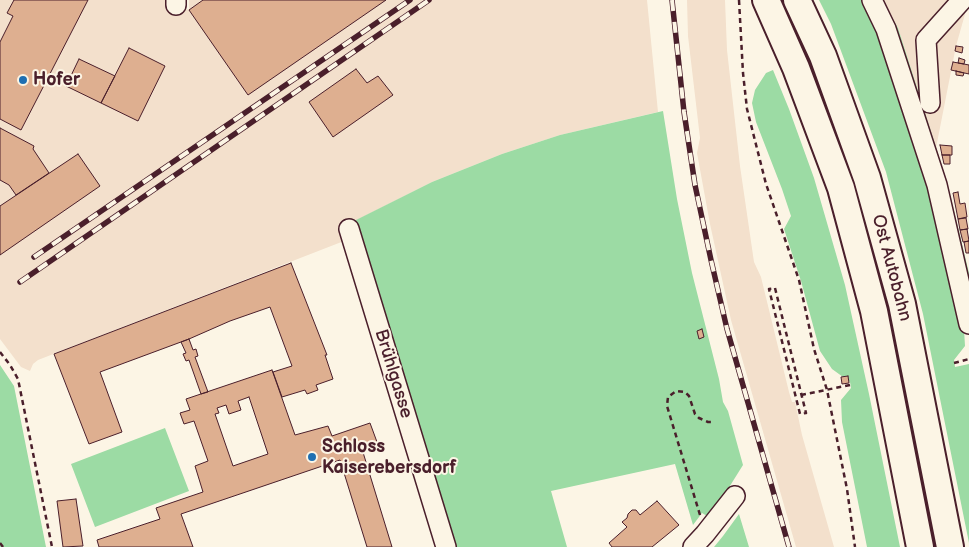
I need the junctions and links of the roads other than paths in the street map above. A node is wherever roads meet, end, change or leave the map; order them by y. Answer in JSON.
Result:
{"nodes":[{"id":1,"x":766,"y":0,"type":"edge"},
{"id":2,"x":797,"y":0,"type":"edge"},
{"id":3,"x":872,"y":0,"type":"edge"},
{"id":4,"x":962,"y":0,"type":"edge"},
{"id":5,"x":930,"y":103,"type":"dead end"},
{"id":6,"x":349,"y":229,"type":"dead end"},
{"id":7,"x":969,"y":324,"type":"edge"},
{"id":8,"x":735,"y":496,"type":"dead end"},
{"id":9,"x":699,"y":540,"type":"edge"},
{"id":10,"x":446,"y":547,"type":"edge"},
{"id":11,"x":920,"y":547,"type":"edge"},
{"id":12,"x":950,"y":547,"type":"edge"}],
"edges":[{"from":1,"to":11,"type":"highway","name":"Ost Autobahn"},
{"from":2,"to":12,"type":"highway","name":"Ost Autobahn"},
{"from":3,"to":7,"type":"street"},
{"from":4,"to":5,"type":"street"},
{"from":6,"to":10,"type":"street","name":"Brühlgasse"},
{"from":8,"to":9,"type":"street"}]}
